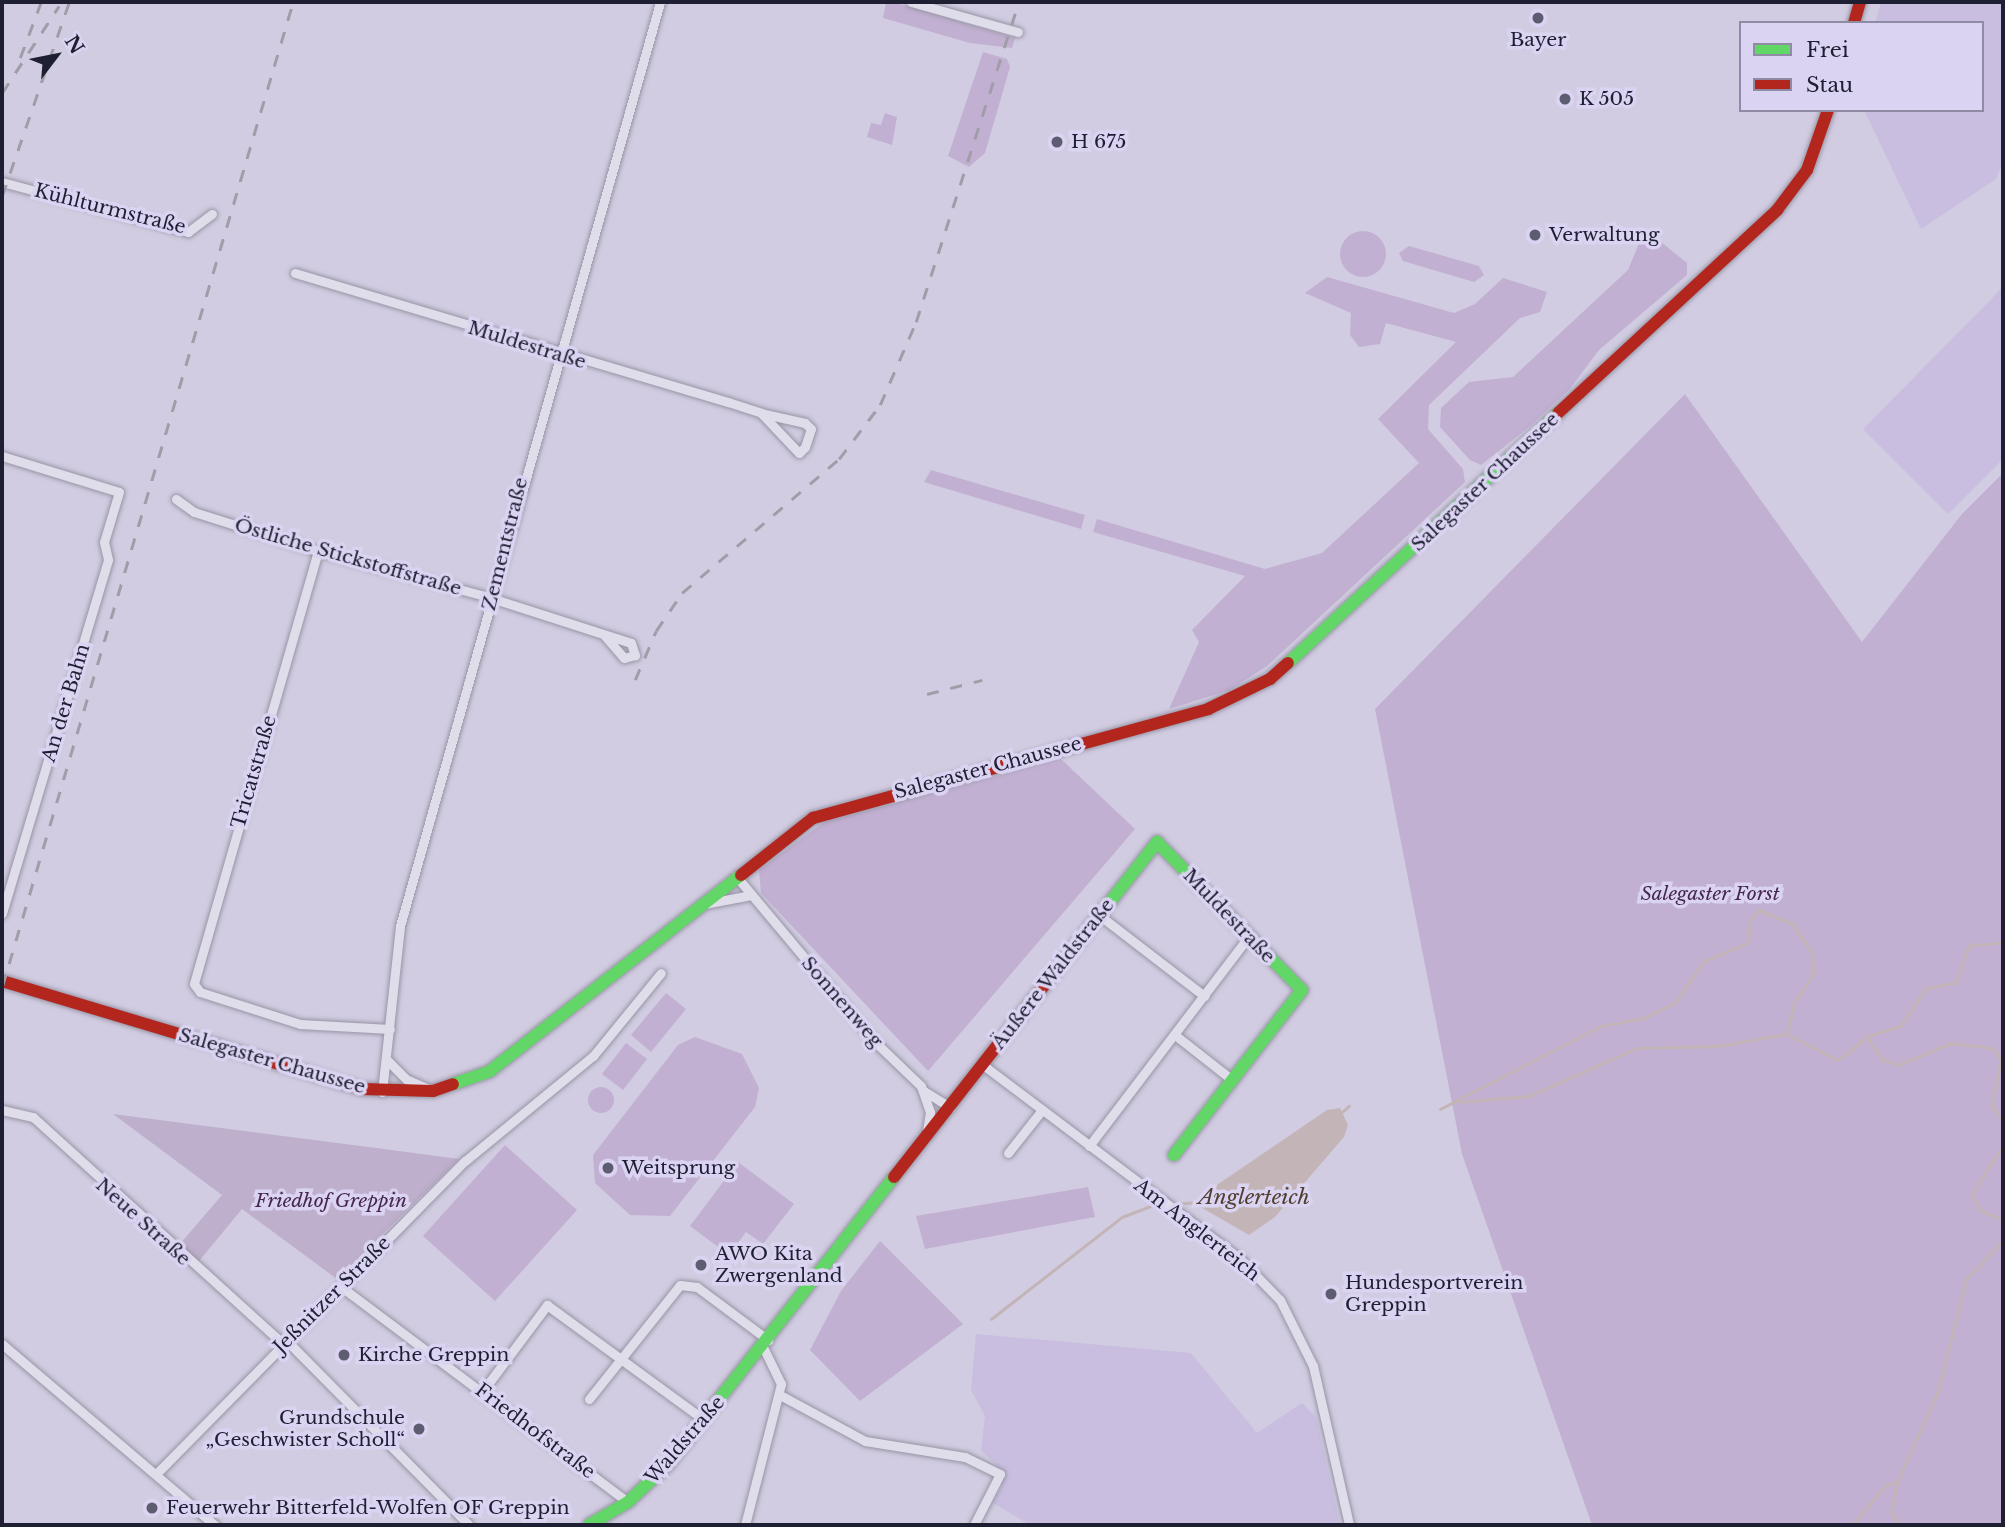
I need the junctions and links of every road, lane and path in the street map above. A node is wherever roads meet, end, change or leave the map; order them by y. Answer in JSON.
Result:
{"nodes":[{"id":1,"x":660,"y":2,"type":"edge"},
{"id":2,"x":911,"y":2,"type":"edge"},
{"id":3,"x":1860,"y":2,"type":"edge"},
{"id":4,"x":1855,"y":21,"type":"edge"},
{"id":5,"x":1016,"y":32,"type":"dead end"},
{"id":6,"x":1827,"y":112,"type":"edge"},
{"id":7,"x":2,"y":182,"type":"edge"},
{"id":8,"x":212,"y":214,"type":"dead end"},
{"id":9,"x":295,"y":273,"type":"dead end"},
{"id":10,"x":558,"y":354,"type":"junction"},
{"id":11,"x":761,"y":414,"type":"junction"},
{"id":12,"x":2,"y":456,"type":"edge"},
{"id":13,"x":176,"y":499,"type":"dead end"},
{"id":14,"x":318,"y":551,"type":"junction"},
{"id":15,"x":488,"y":597,"type":"junction"},
{"id":16,"x":604,"y":635,"type":"dead end"},
{"id":17,"x":1157,"y":842,"type":"joint"},
{"id":18,"x":736,"y":876,"type":"junction"},
{"id":19,"x":751,"y":895,"type":"junction"},
{"id":20,"x":703,"y":904,"type":"junction"},
{"id":21,"x":2,"y":913,"type":"edge"},
{"id":22,"x":1100,"y":915,"type":"junction"},
{"id":23,"x":1249,"y":936,"type":"junction"},
{"id":24,"x":661,"y":973,"type":"dead end"},
{"id":25,"x":2,"y":981,"type":"edge"},
{"id":26,"x":1204,"y":996,"type":"junction"},
{"id":27,"x":390,"y":1029,"type":"junction"},
{"id":28,"x":1175,"y":1035,"type":"junction"},
{"id":29,"x":387,"y":1060,"type":"junction"},
{"id":30,"x":983,"y":1065,"type":"junction"},
{"id":31,"x":1231,"y":1079,"type":"junction"},
{"id":32,"x":433,"y":1091,"type":"junction"},
{"id":33,"x":924,"y":1091,"type":"junction"},
{"id":34,"x":382,"y":1092,"type":"junction"},
{"id":35,"x":950,"y":1107,"type":"junction"},
{"id":36,"x":2,"y":1110,"type":"edge"},
{"id":37,"x":1042,"y":1110,"type":"junction"},
{"id":38,"x":927,"y":1133,"type":"junction"},
{"id":39,"x":1089,"y":1146,"type":"junction"},
{"id":40,"x":1008,"y":1153,"type":"dead end"},
{"id":41,"x":1174,"y":1155,"type":"dead end"},
{"id":42,"x":340,"y":1286,"type":"junction"},
{"id":43,"x":285,"y":1342,"type":"junction"},
{"id":44,"x":765,"y":1344,"type":"junction"},
{"id":45,"x":2,"y":1345,"type":"edge"},
{"id":46,"x":619,"y":1358,"type":"junction"},
{"id":47,"x":482,"y":1392,"type":"junction"},
{"id":48,"x":780,"y":1395,"type":"junction"},
{"id":49,"x":589,"y":1399,"type":"dead end"},
{"id":50,"x":704,"y":1420,"type":"junction"},
{"id":51,"x":156,"y":1474,"type":"junction"},
{"id":52,"x":628,"y":1502,"type":"junction"},
{"id":53,"x":215,"y":1525,"type":"edge"},
{"id":54,"x":469,"y":1525,"type":"edge"},
{"id":55,"x":589,"y":1525,"type":"edge"},
{"id":56,"x":745,"y":1525,"type":"edge"},
{"id":57,"x":974,"y":1525,"type":"edge"},
{"id":58,"x":1349,"y":1525,"type":"edge"}],
"edges":[{"from":1,"to":10,"type":"street","name":"Zementstraße"},
{"from":2,"to":5,"type":"street"},
{"from":3,"to":4,"type":"main road"},
{"from":6,"to":18,"type":"main road","name":"Salegaster Chaussee"},
{"from":7,"to":8,"type":"street","name":"Kühlturmstraße"},
{"from":9,"to":10,"type":"street","name":"Muldestraße"},
{"from":10,"to":11,"type":"street","name":"Muldestraße"},
{"from":10,"to":15,"type":"street","name":"Zementstraße"},
{"from":11,"to":11,"type":"street","name":"Muldestraße"},
{"from":12,"to":21,"type":"street","name":"An der Bahn"},
{"from":13,"to":14,"type":"street","name":"Östliche Stickstoffstraße"},
{"from":14,"to":15,"type":"street","name":"Östliche Stickstoffstraße"},
{"from":14,"to":27,"type":"street","name":"Tricatstraße"},
{"from":15,"to":16,"type":"street","name":"Östliche Stickstoffstraße"},
{"from":15,"to":27,"type":"street","name":"Zementstraße"},
{"from":17,"to":22,"type":"main road","name":"Äußere Waldstraße"},
{"from":17,"to":23,"type":"main road","name":"Muldestraße"},
{"from":18,"to":19,"type":"street","name":"Sonnenweg"},
{"from":18,"to":20,"type":"main road","name":"Salegaster Chaussee"},
{"from":19,"to":20,"type":"street"},
{"from":19,"to":33,"type":"street","name":"Sonnenweg"},
{"from":20,"to":32,"type":"main road","name":"Salegaster Chaussee"},
{"from":22,"to":26,"type":"street"},
{"from":22,"to":30,"type":"main road","name":"Äußere Waldstraße"},
{"from":23,"to":26,"type":"street"},
{"from":23,"to":31,"type":"main road","name":"Muldestraße"},
{"from":24,"to":42,"type":"street","name":"Jeßnitzer Straße"},
{"from":25,"to":34,"type":"main road","name":"Salegaster Chaussee"},
{"from":26,"to":28,"type":"street"},
{"from":27,"to":29,"type":"street","name":"Zementstraße"},
{"from":28,"to":31,"type":"street"},
{"from":28,"to":39,"type":"street"},
{"from":29,"to":32,"type":"street"},
{"from":29,"to":34,"type":"street","name":"Zementstraße"},
{"from":30,"to":35,"type":"main road","name":"Äußere Waldstraße"},
{"from":30,"to":37,"type":"street","name":"Am Anglerteich"},
{"from":31,"to":41,"type":"main road"},
{"from":32,"to":34,"type":"main road","name":"Salegaster Chaussee"},
{"from":33,"to":35,"type":"street"},
{"from":33,"to":38,"type":"street"},
{"from":35,"to":38,"type":"main road","name":"Äußere Waldstraße"},
{"from":36,"to":43,"type":"street","name":"Neue Straße"},
{"from":37,"to":39,"type":"street","name":"Am Anglerteich"},
{"from":37,"to":40,"type":"street"},
{"from":38,"to":44,"type":"main road","name":"Äußere Waldstraße"},
{"from":39,"to":58,"type":"street","name":"Am Anglerteich"},
{"from":42,"to":43,"type":"street","name":"Jeßnitzer Straße"},
{"from":42,"to":47,"type":"street","name":"Friedhofstraße"},
{"from":43,"to":51,"type":"street","name":"Jeßnitzer Straße"},
{"from":43,"to":54,"type":"street","name":"Neue Straße"},
{"from":44,"to":46,"type":"street"},
{"from":44,"to":48,"type":"street"},
{"from":44,"to":50,"type":"main road","name":"Waldstraße"},
{"from":45,"to":51,"type":"street"},
{"from":46,"to":47,"type":"street"},
{"from":46,"to":49,"type":"street"},
{"from":46,"to":50,"type":"street"},
{"from":47,"to":52,"type":"street","name":"Friedhofstraße"},
{"from":48,"to":56,"type":"street"},
{"from":48,"to":57,"type":"street"},
{"from":50,"to":52,"type":"main road","name":"Waldstraße"},
{"from":51,"to":53,"type":"street"},
{"from":52,"to":55,"type":"main road","name":"Waldstraße"}]}
